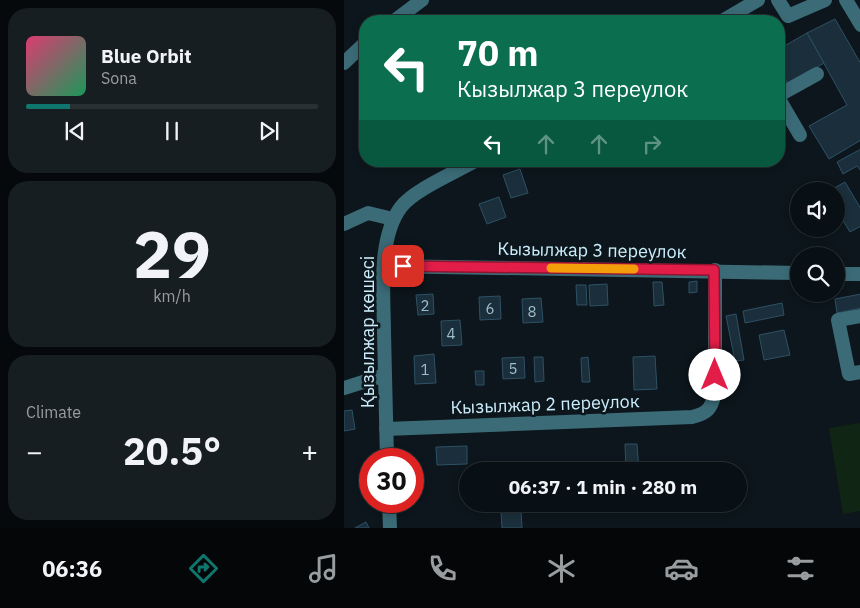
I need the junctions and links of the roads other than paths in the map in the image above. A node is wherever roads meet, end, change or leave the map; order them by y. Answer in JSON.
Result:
{"nodes":[{"id":1,"x":422,"y":0,"type":"edge"},
{"id":2,"x":758,"y":0,"type":"edge"},
{"id":3,"x":778,"y":0,"type":"edge"},
{"id":4,"x":825,"y":0,"type":"edge"},
{"id":5,"x":846,"y":0,"type":"edge"},
{"id":6,"x":402,"y":15,"type":"edge"},
{"id":7,"x":732,"y":15,"type":"edge"},
{"id":8,"x":782,"y":15,"type":"edge"},
{"id":9,"x":785,"y":19,"type":"edge"},
{"id":10,"x":860,"y":25,"type":"edge"},
{"id":11,"x":359,"y":49,"type":"edge"},
{"id":12,"x":344,"y":62,"type":"edge"},
{"id":13,"x":817,"y":74,"type":"dead end"},
{"id":14,"x":785,"y":93,"type":"edge"},
{"id":15,"x":785,"y":108,"type":"edge"},
{"id":16,"x":800,"y":135,"type":"dead end"},
{"id":17,"x":465,"y":167,"type":"edge"},
{"id":18,"x":394,"y":218,"type":"junction"},
{"id":19,"x":344,"y":224,"type":"edge"},
{"id":20,"x":384,"y":266,"type":"junction"},
{"id":21,"x":714,"y":270,"type":"junction"},
{"id":22,"x":790,"y":273,"type":"edge"},
{"id":23,"x":845,"y":274,"type":"edge"},
{"id":24,"x":860,"y":274,"type":"edge"},
{"id":25,"x":860,"y":316,"type":"edge"},
{"id":26,"x":860,"y":372,"type":"edge"},
{"id":27,"x":385,"y":375,"type":"junction"},
{"id":28,"x":344,"y":388,"type":"edge"},
{"id":29,"x":386,"y":429,"type":"junction"},
{"id":30,"x":387,"y":448,"type":"edge"},
{"id":31,"x":389,"y":513,"type":"edge"},
{"id":32,"x":390,"y":528,"type":"edge"}],
"edges":[{"from":1,"to":6,"type":"street"},
{"from":2,"to":7,"type":"street"},
{"from":3,"to":8,"type":"street"},
{"from":4,"to":9,"type":"street"},
{"from":5,"to":10,"type":"street"},
{"from":11,"to":12,"type":"street"},
{"from":13,"to":14,"type":"street"},
{"from":15,"to":16,"type":"street"},
{"from":17,"to":18,"type":"street","name":"Қызылжар көшесі"},
{"from":18,"to":19,"type":"street"},
{"from":18,"to":20,"type":"street","name":"Қызылжар көшесі"},
{"from":20,"to":21,"type":"street","name":"Кызылжар 3 переулок"},
{"from":20,"to":27,"type":"street","name":"Қызылжар көшесі"},
{"from":21,"to":22,"type":"street","name":"Кызылжар 3 переулок"},
{"from":21,"to":29,"type":"street","name":"Кызылжар 2 переулок"},
{"from":23,"to":24,"type":"street"},
{"from":25,"to":26,"type":"street"},
{"from":27,"to":28,"type":"street"},
{"from":27,"to":29,"type":"street","name":"Қызылжар көшесі"},
{"from":29,"to":30,"type":"street","name":"Қызылжар көшесі"},
{"from":31,"to":32,"type":"street"}]}
